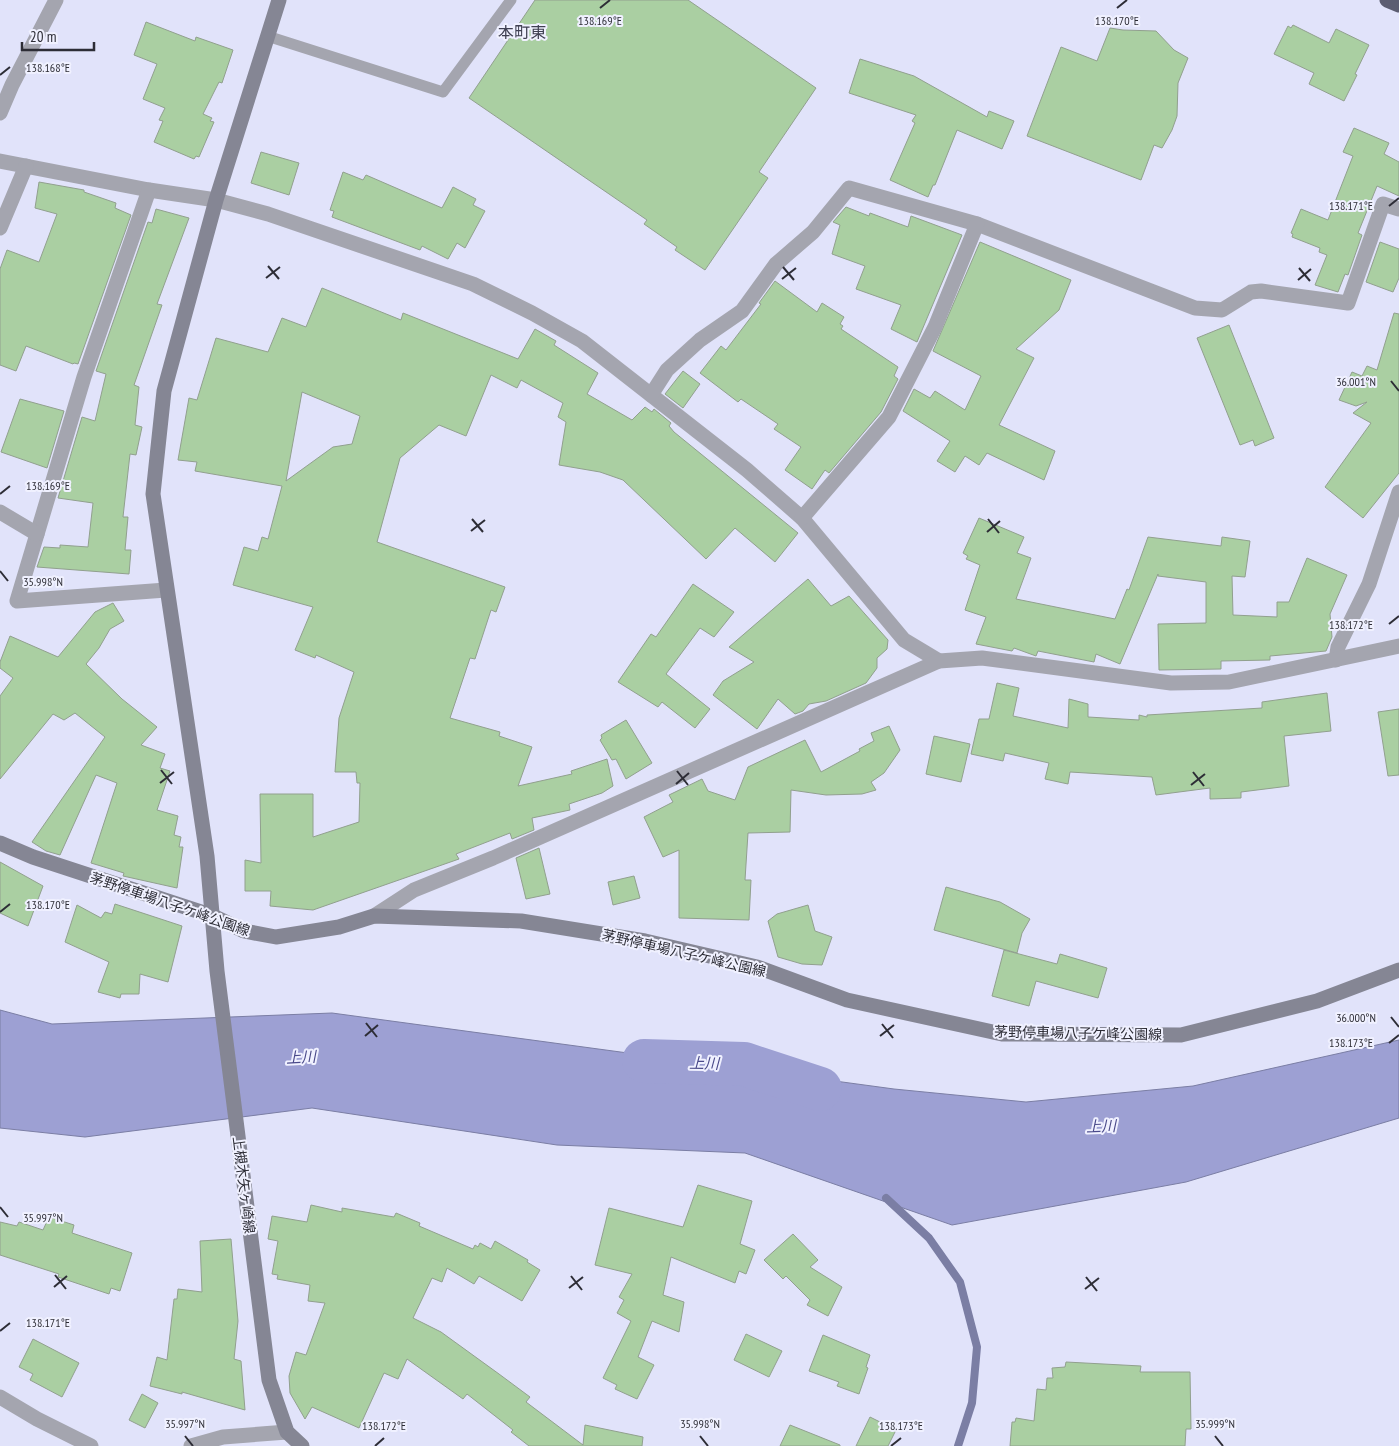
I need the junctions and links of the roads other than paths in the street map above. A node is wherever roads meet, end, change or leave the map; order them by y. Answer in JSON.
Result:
{"nodes":[{"id":1,"x":56,"y":0,"type":"edge"},
{"id":2,"x":279,"y":0,"type":"edge"},
{"id":3,"x":511,"y":0,"type":"edge"},
{"id":4,"x":1387,"y":0,"type":"edge"},
{"id":5,"x":1399,"y":5,"type":"edge"},
{"id":6,"x":268,"y":36,"type":"junction"},
{"id":7,"x":0,"y":113,"type":"edge"},
{"id":8,"x":0,"y":161,"type":"edge"},
{"id":9,"x":26,"y":166,"type":"junction"},
{"id":10,"x":149,"y":190,"type":"junction"},
{"id":11,"x":216,"y":200,"type":"junction"},
{"id":12,"x":1399,"y":209,"type":"edge"},
{"id":13,"x":977,"y":224,"type":"junction"},
{"id":14,"x":0,"y":228,"type":"edge"},
{"id":15,"x":651,"y":395,"type":"junction"},
{"id":16,"x":1399,"y":492,"type":"edge"},
{"id":17,"x":0,"y":512,"type":"edge"},
{"id":18,"x":802,"y":518,"type":"junction"},
{"id":19,"x":37,"y":534,"type":"junction"},
{"id":20,"x":166,"y":590,"type":"junction"},
{"id":21,"x":1399,"y":646,"type":"edge"},
{"id":22,"x":1336,"y":660,"type":"junction"},
{"id":23,"x":939,"y":661,"type":"junction"},
{"id":24,"x":0,"y":843,"type":"edge"},
{"id":25,"x":213,"y":916,"type":"junction"},
{"id":26,"x":374,"y":916,"type":"junction"},
{"id":27,"x":1399,"y":970,"type":"edge"},
{"id":28,"x":0,"y":1397,"type":"edge"},
{"id":29,"x":287,"y":1432,"type":"junction"},
{"id":30,"x":91,"y":1446,"type":"edge"},
{"id":31,"x":191,"y":1446,"type":"edge"},
{"id":32,"x":302,"y":1446,"type":"edge"}],
"edges":[{"from":1,"to":7,"type":"street"},
{"from":2,"to":6,"type":"main road","name":"上槻木矢ヶ崎線"},
{"from":3,"to":6,"type":"lane"},
{"from":4,"to":5,"type":"highway"},
{"from":6,"to":11,"type":"main road","name":"上槻木矢ヶ崎線"},
{"from":8,"to":9,"type":"street"},
{"from":9,"to":10,"type":"street"},
{"from":9,"to":14,"type":"street"},
{"from":10,"to":11,"type":"street"},
{"from":10,"to":19,"type":"street"},
{"from":11,"to":15,"type":"street"},
{"from":11,"to":20,"type":"main road","name":"上槻木矢ヶ崎線"},
{"from":12,"to":13,"type":"street"},
{"from":13,"to":15,"type":"street"},
{"from":13,"to":18,"type":"street"},
{"from":15,"to":18,"type":"street"},
{"from":16,"to":22,"type":"street"},
{"from":17,"to":19,"type":"street"},
{"from":18,"to":23,"type":"street"},
{"from":19,"to":20,"type":"street"},
{"from":20,"to":25,"type":"main road","name":"上槻木矢ヶ崎線"},
{"from":21,"to":22,"type":"street"},
{"from":22,"to":23,"type":"street"},
{"from":23,"to":26,"type":"street"},
{"from":24,"to":25,"type":"main road","name":"茅野停車場八子ケ峰公園線"},
{"from":25,"to":26,"type":"main road","name":"茅野停車場八子ケ峰公園線"},
{"from":25,"to":29,"type":"main road","name":"上槻木矢ヶ崎線"},
{"from":26,"to":27,"type":"main road","name":"茅野停車場八子ケ峰公園線"},
{"from":28,"to":30,"type":"street"},
{"from":29,"to":31,"type":"street"},
{"from":29,"to":32,"type":"main road","name":"上槻木矢ヶ崎線"}]}
